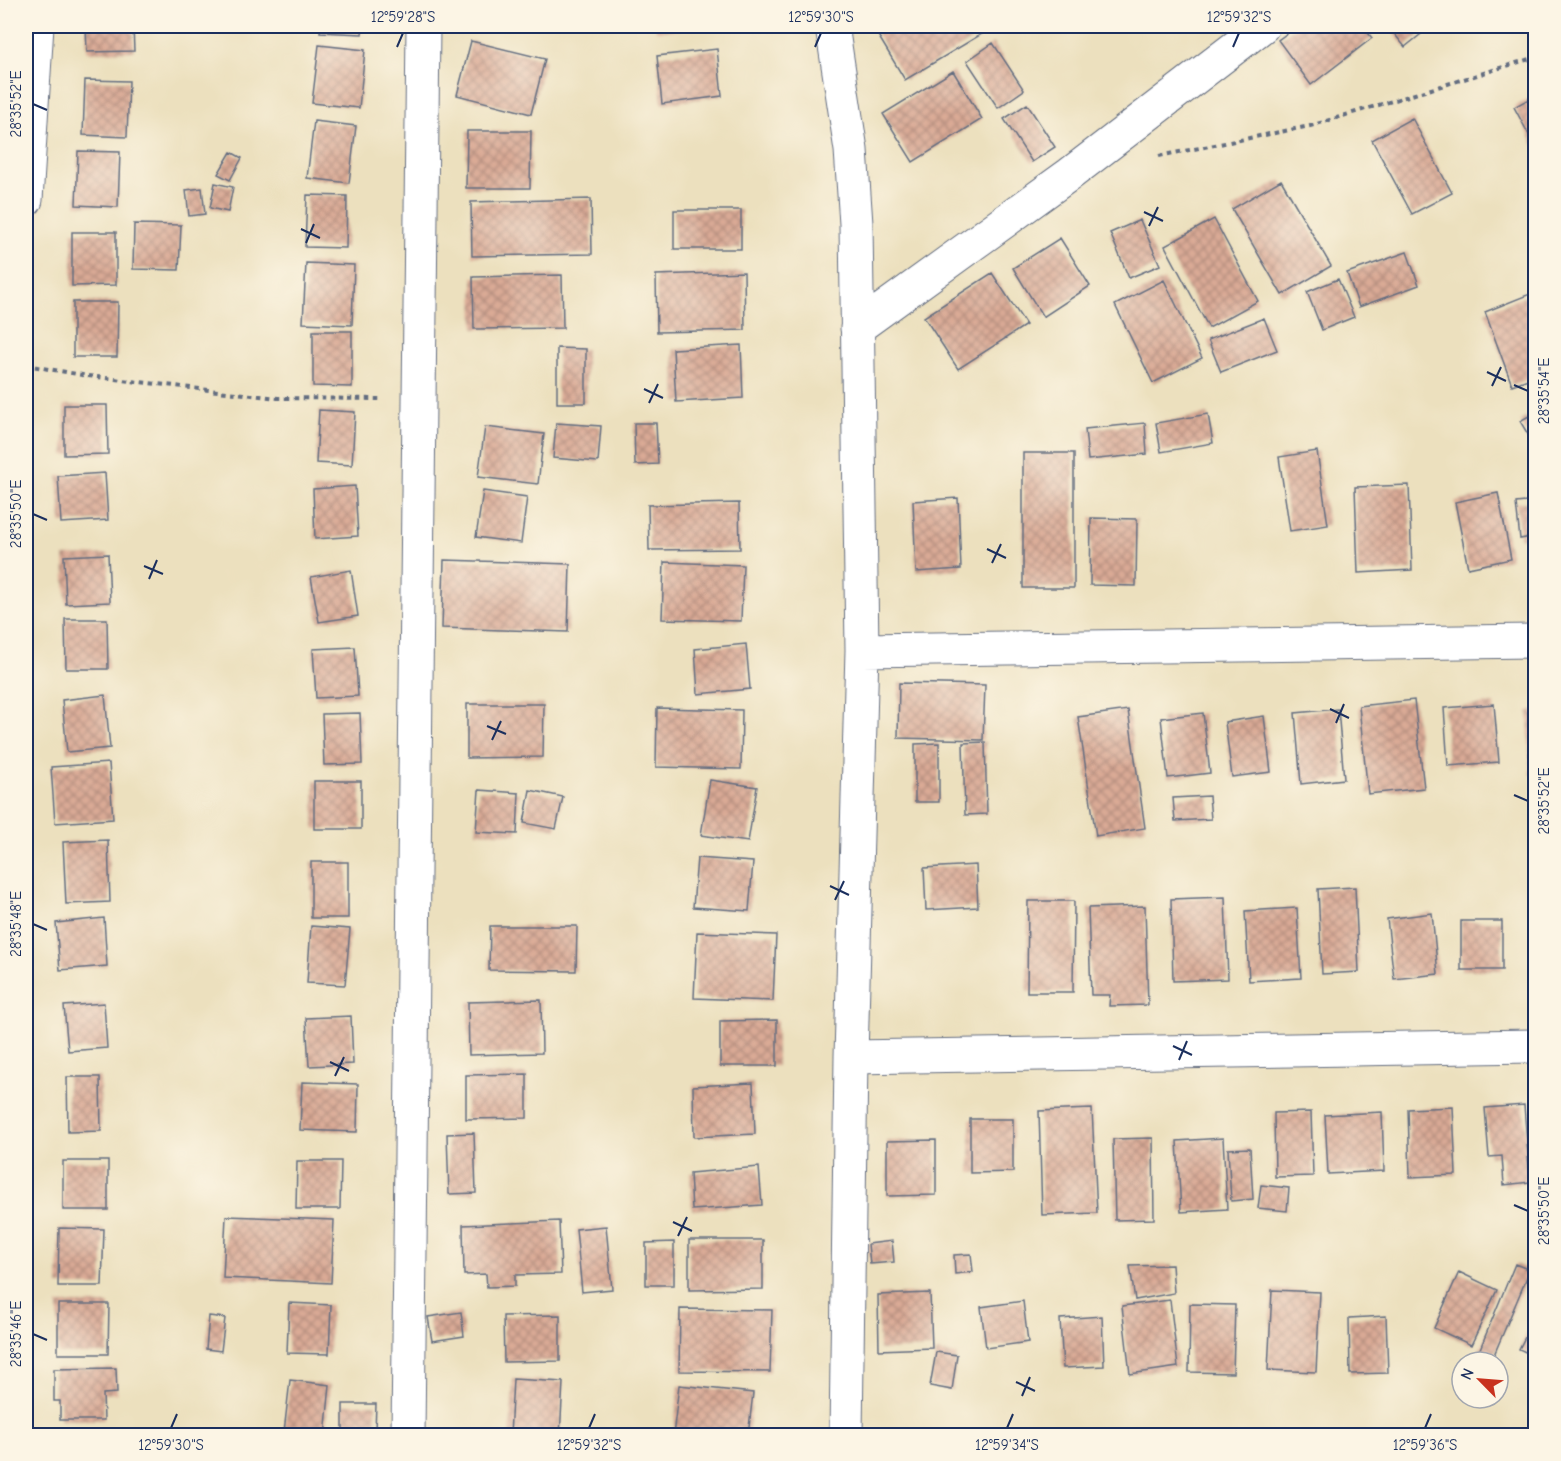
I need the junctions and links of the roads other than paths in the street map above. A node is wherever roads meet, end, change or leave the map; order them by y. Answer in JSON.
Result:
{"nodes":[{"id":1,"x":37,"y":26,"type":"edge"},
{"id":2,"x":423,"y":26,"type":"edge"},
{"id":3,"x":832,"y":26,"type":"edge"},
{"id":4,"x":1263,"y":26,"type":"edge"},
{"id":5,"x":26,"y":200,"type":"edge"},
{"id":6,"x":857,"y":327,"type":"junction"},
{"id":7,"x":1536,"y":641,"type":"edge"},
{"id":8,"x":862,"y":650,"type":"junction"},
{"id":9,"x":1536,"y":1046,"type":"edge"},
{"id":10,"x":851,"y":1057,"type":"junction"},
{"id":11,"x":408,"y":1436,"type":"edge"},
{"id":12,"x":846,"y":1436,"type":"edge"}],
"edges":[{"from":1,"to":5,"type":"street"},
{"from":2,"to":11,"type":"street"},
{"from":3,"to":6,"type":"street"},
{"from":4,"to":6,"type":"street"},
{"from":6,"to":8,"type":"street"},
{"from":7,"to":8,"type":"street"},
{"from":8,"to":10,"type":"street"},
{"from":9,"to":10,"type":"street"},
{"from":10,"to":12,"type":"street"}]}
